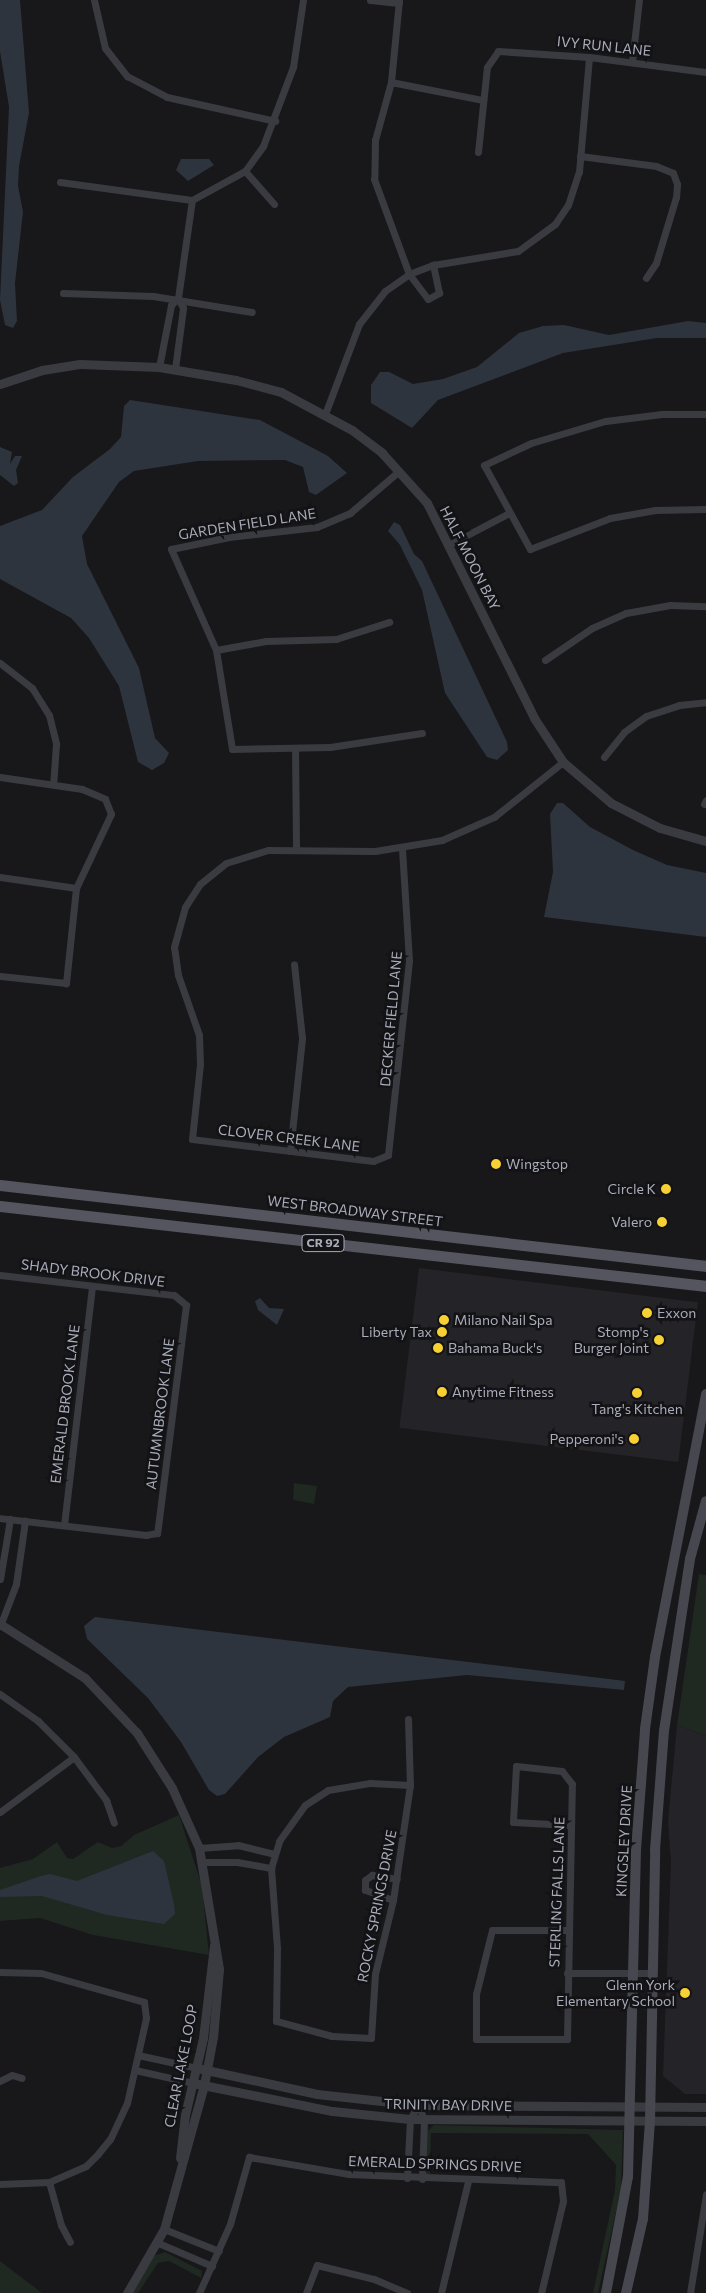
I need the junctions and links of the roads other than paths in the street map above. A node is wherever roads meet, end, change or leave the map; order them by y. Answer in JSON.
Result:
{"nodes":[{"id":1,"x":94,"y":0,"type":"edge"},
{"id":2,"x":303,"y":0,"type":"edge"},
{"id":3,"x":370,"y":0,"type":"edge"},
{"id":4,"x":639,"y":0,"type":"edge"},
{"id":5,"x":399,"y":1,"type":"edge"},
{"id":6,"x":589,"y":57,"type":"junction"},
{"id":7,"x":632,"y":62,"type":"junction"},
{"id":8,"x":706,"y":72,"type":"edge"},
{"id":9,"x":391,"y":82,"type":"junction"},
{"id":10,"x":483,"y":100,"type":"junction"},
{"id":11,"x":275,"y":121,"type":"junction"},
{"id":12,"x":478,"y":152,"type":"dead end"},
{"id":13,"x":580,"y":156,"type":"junction"},
{"id":14,"x":245,"y":171,"type":"junction"},
{"id":15,"x":60,"y":182,"type":"dead end"},
{"id":16,"x":192,"y":200,"type":"junction"},
{"id":17,"x":274,"y":204,"type":"dead end"},
{"id":18,"x":434,"y":265,"type":"junction"},
{"id":19,"x":409,"y":274,"type":"junction"},
{"id":20,"x":646,"y":278,"type":"dead end"},
{"id":21,"x":63,"y":293,"type":"dead end"},
{"id":22,"x":178,"y":298,"type":"junction"},
{"id":23,"x":252,"y":312,"type":"dead end"},
{"id":24,"x":159,"y":367,"type":"junction"},
{"id":25,"x":175,"y":369,"type":"junction"},
{"id":26,"x":0,"y":384,"type":"edge"},
{"id":27,"x":325,"y":414,"type":"junction"},
{"id":28,"x":706,"y":414,"type":"edge"},
{"id":29,"x":399,"y":471,"type":"junction"},
{"id":30,"x":706,"y":510,"type":"edge"},
{"id":31,"x":510,"y":512,"type":"junction"},
{"id":32,"x":450,"y":544,"type":"junction"},
{"id":33,"x":706,"y":606,"type":"edge"},
{"id":34,"x":389,"y":622,"type":"dead end"},
{"id":35,"x":216,"y":650,"type":"junction"},
{"id":36,"x":545,"y":660,"type":"dead end"},
{"id":37,"x":0,"y":663,"type":"edge"},
{"id":38,"x":706,"y":702,"type":"edge"},
{"id":39,"x":422,"y":733,"type":"dead end"},
{"id":40,"x":295,"y":748,"type":"junction"},
{"id":41,"x":604,"y":757,"type":"dead end"},
{"id":42,"x":563,"y":762,"type":"junction"},
{"id":43,"x":0,"y":777,"type":"edge"},
{"id":44,"x":53,"y":783,"type":"junction"},
{"id":45,"x":706,"y":841,"type":"edge"},
{"id":46,"x":296,"y":849,"type":"junction"},
{"id":47,"x":402,"y":849,"type":"junction"},
{"id":48,"x":0,"y":877,"type":"edge"},
{"id":49,"x":76,"y":888,"type":"junction"},
{"id":50,"x":294,"y":964,"type":"dead end"},
{"id":51,"x":0,"y":976,"type":"edge"},
{"id":52,"x":290,"y":1151,"type":"junction"},
{"id":53,"x":384,"y":1159,"type":"joint"},
{"id":54,"x":0,"y":1185,"type":"edge"},
{"id":55,"x":0,"y":1206,"type":"edge"},
{"id":56,"x":706,"y":1266,"type":"edge"},
{"id":57,"x":0,"y":1275,"type":"edge"},
{"id":58,"x":92,"y":1286,"type":"junction"},
{"id":59,"x":706,"y":1286,"type":"edge"},
{"id":60,"x":182,"y":1299,"type":"joint"},
{"id":61,"x":706,"y":1394,"type":"edge"},
{"id":62,"x":706,"y":1500,"type":"edge"},
{"id":63,"x":0,"y":1518,"type":"edge"},
{"id":64,"x":10,"y":1519,"type":"junction"},
{"id":65,"x":25,"y":1520,"type":"junction"},
{"id":66,"x":64,"y":1525,"type":"junction"},
{"id":67,"x":674,"y":1555,"type":"junction"},
{"id":68,"x":690,"y":1558,"type":"junction"},
{"id":69,"x":0,"y":1579,"type":"edge"},
{"id":70,"x":0,"y":1625,"type":"edge"},
{"id":71,"x":0,"y":1694,"type":"edge"},
{"id":72,"x":408,"y":1719,"type":"dead end"},
{"id":73,"x":645,"y":1728,"type":"junction"},
{"id":74,"x":664,"y":1731,"type":"junction"},
{"id":75,"x":74,"y":1757,"type":"junction"},
{"id":76,"x":410,"y":1785,"type":"junction"},
{"id":77,"x":0,"y":1812,"type":"edge"},
{"id":78,"x":114,"y":1824,"type":"dead end"},
{"id":79,"x":570,"y":1825,"type":"junction"},
{"id":80,"x":199,"y":1848,"type":"junction"},
{"id":81,"x":636,"y":1850,"type":"junction"},
{"id":82,"x":656,"y":1850,"type":"junction"},
{"id":83,"x":275,"y":1854,"type":"junction"},
{"id":84,"x":201,"y":1862,"type":"junction"},
{"id":85,"x":271,"y":1868,"type":"junction"},
{"id":86,"x":397,"y":1879,"type":"junction"},
{"id":87,"x":393,"y":1900,"type":"junction"},
{"id":88,"x":567,"y":1930,"type":"junction"},
{"id":89,"x":214,"y":1944,"type":"junction"},
{"id":90,"x":0,"y":1972,"type":"edge"},
{"id":91,"x":567,"y":1973,"type":"junction"},
{"id":92,"x":634,"y":1973,"type":"junction"},
{"id":93,"x":652,"y":1973,"type":"junction"},
{"id":94,"x":138,"y":2055,"type":"junction"},
{"id":95,"x":197,"y":2068,"type":"junction"},
{"id":96,"x":135,"y":2070,"type":"junction"},
{"id":97,"x":207,"y":2070,"type":"junction"},
{"id":98,"x":22,"y":2078,"type":"dead end"},
{"id":99,"x":0,"y":2081,"type":"edge"},
{"id":100,"x":193,"y":2083,"type":"junction"},
{"id":101,"x":204,"y":2085,"type":"junction"},
{"id":102,"x":418,"y":2105,"type":"junction"},
{"id":103,"x":632,"y":2106,"type":"junction"},
{"id":104,"x":650,"y":2107,"type":"junction"},
{"id":105,"x":706,"y":2107,"type":"edge"},
{"id":106,"x":410,"y":2119,"type":"junction"},
{"id":107,"x":424,"y":2119,"type":"junction"},
{"id":108,"x":632,"y":2122,"type":"junction"},
{"id":109,"x":650,"y":2122,"type":"junction"},
{"id":110,"x":706,"y":2122,"type":"edge"},
{"id":111,"x":180,"y":2165,"type":"junction"},
{"id":112,"x":407,"y":2178,"type":"junction"},
{"id":113,"x":422,"y":2179,"type":"junction"},
{"id":114,"x":468,"y":2180,"type":"junction"},
{"id":115,"x":49,"y":2182,"type":"junction"},
{"id":116,"x":0,"y":2184,"type":"edge"},
{"id":117,"x":706,"y":2194,"type":"edge"},
{"id":118,"x":164,"y":2228,"type":"junction"},
{"id":119,"x":70,"y":2242,"type":"dead end"},
{"id":120,"x":156,"y":2242,"type":"junction"},
{"id":121,"x":219,"y":2251,"type":"junction"},
{"id":122,"x":212,"y":2266,"type":"junction"},
{"id":123,"x":127,"y":2293,"type":"edge"},
{"id":124,"x":199,"y":2293,"type":"edge"},
{"id":125,"x":306,"y":2293,"type":"edge"},
{"id":126,"x":407,"y":2293,"type":"edge"},
{"id":127,"x":441,"y":2293,"type":"edge"},
{"id":128,"x":541,"y":2293,"type":"edge"},
{"id":129,"x":606,"y":2293,"type":"edge"},
{"id":130,"x":626,"y":2293,"type":"edge"},
{"id":131,"x":690,"y":2293,"type":"edge"}],
"edges":[{"from":1,"to":11,"type":"street"},
{"from":2,"to":11,"type":"street"},
{"from":3,"to":5,"type":"street"},
{"from":4,"to":7,"type":"street"},
{"from":5,"to":9,"type":"street"},
{"from":6,"to":7,"type":"street","name":"IVY RUN LANE"},
{"from":6,"to":10,"type":"street","name":"IVY RUN LANE"},
{"from":6,"to":13,"type":"street"},
{"from":7,"to":8,"type":"street","name":"IVY RUN LANE"},
{"from":9,"to":10,"type":"street"},
{"from":9,"to":19,"type":"street"},
{"from":10,"to":12,"type":"street"},
{"from":11,"to":14,"type":"street"},
{"from":13,"to":18,"type":"street"},
{"from":13,"to":20,"type":"street"},
{"from":14,"to":16,"type":"street"},
{"from":14,"to":17,"type":"street"},
{"from":15,"to":16,"type":"street"},
{"from":16,"to":22,"type":"street"},
{"from":18,"to":19,"type":"street"},
{"from":18,"to":19,"type":"street"},
{"from":19,"to":27,"type":"street"},
{"from":21,"to":22,"type":"street"},
{"from":22,"to":23,"type":"street"},
{"from":22,"to":24,"type":"street"},
{"from":22,"to":25,"type":"street"},
{"from":24,"to":25,"type":"street","name":"HALF MOON BAY"},
{"from":24,"to":26,"type":"street","name":"HALF MOON BAY"},
{"from":25,"to":27,"type":"street","name":"HALF MOON BAY"},
{"from":27,"to":29,"type":"street","name":"HALF MOON BAY"},
{"from":28,"to":31,"type":"street"},
{"from":29,"to":32,"type":"street","name":"HALF MOON BAY"},
{"from":29,"to":35,"type":"street","name":"GARDEN FIELD LANE"},
{"from":30,"to":31,"type":"street"},
{"from":31,"to":32,"type":"street"},
{"from":32,"to":42,"type":"street","name":"HALF MOON BAY"},
{"from":33,"to":36,"type":"street"},
{"from":34,"to":35,"type":"street"},
{"from":35,"to":40,"type":"street"},
{"from":37,"to":44,"type":"street"},
{"from":38,"to":41,"type":"street"},
{"from":39,"to":40,"type":"street"},
{"from":40,"to":46,"type":"street"},
{"from":42,"to":45,"type":"street","name":"HALF MOON BAY"},
{"from":42,"to":47,"type":"street"},
{"from":43,"to":44,"type":"street"},
{"from":44,"to":49,"type":"street"},
{"from":46,"to":47,"type":"street"},
{"from":46,"to":52,"type":"street","name":"CLOVER CREEK LANE"},
{"from":47,"to":53,"type":"street","name":"DECKER FIELD LANE"},
{"from":48,"to":49,"type":"street"},
{"from":49,"to":51,"type":"street"},
{"from":50,"to":52,"type":"street"},
{"from":52,"to":53,"type":"street","name":"CLOVER CREEK LANE"},
{"from":54,"to":56,"type":"main road","name":"WEST BROADWAY STREET","number":"CR 92"},
{"from":55,"to":59,"type":"main road","number":"CR 92"},
{"from":57,"to":58,"type":"street","name":"SHADY BROOK DRIVE"},
{"from":58,"to":60,"type":"street","name":"SHADY BROOK DRIVE"},
{"from":58,"to":66,"type":"street","name":"EMERALD BROOK LANE"},
{"from":60,"to":66,"type":"street","name":"AUTUMNBROOK LANE"},
{"from":61,"to":67,"type":"main road","name":"KINGSLEY DRIVE"},
{"from":62,"to":68,"type":"main road"},
{"from":63,"to":64,"type":"street"},
{"from":64,"to":65,"type":"street"},
{"from":64,"to":69,"type":"street"},
{"from":65,"to":66,"type":"street"},
{"from":65,"to":70,"type":"street"},
{"from":67,"to":68,"type":"main road"},
{"from":67,"to":73,"type":"main road","name":"KINGSLEY DRIVE"},
{"from":68,"to":74,"type":"main road"},
{"from":70,"to":80,"type":"street","name":"CLEAR LAKE LOOP"},
{"from":71,"to":75,"type":"street"},
{"from":72,"to":76,"type":"street","name":"ROCKY SPRINGS DRIVE"},
{"from":73,"to":74,"type":"main road"},
{"from":73,"to":81,"type":"main road","name":"KINGSLEY DRIVE"},
{"from":74,"to":82,"type":"main road"},
{"from":75,"to":77,"type":"street"},
{"from":75,"to":78,"type":"street"},
{"from":76,"to":83,"type":"street"},
{"from":76,"to":86,"type":"street","name":"ROCKY SPRINGS DRIVE"},
{"from":79,"to":79,"type":"street","name":"STERLING FALLS LANE"},
{"from":79,"to":88,"type":"street","name":"STERLING FALLS LANE"},
{"from":80,"to":83,"type":"street"},
{"from":80,"to":84,"type":"street","name":"CLEAR LAKE LOOP"},
{"from":81,"to":82,"type":"main road"},
{"from":81,"to":92,"type":"main road","name":"KINGSLEY DRIVE"},
{"from":82,"to":93,"type":"main road"},
{"from":83,"to":85,"type":"street"},
{"from":84,"to":85,"type":"street"},
{"from":84,"to":89,"type":"street","name":"CLEAR LAKE LOOP"},
{"from":85,"to":87,"type":"street","name":"ROCKY SPRINGS DRIVE"},
{"from":86,"to":87,"type":"street","name":"ROCKY SPRINGS DRIVE"},
{"from":86,"to":87,"type":"street"},
{"from":88,"to":91,"type":"street","name":"STERLING FALLS LANE"},
{"from":88,"to":91,"type":"street","name":"STERLING FALLS LANE"},
{"from":89,"to":95,"type":"street","name":"CLEAR LAKE LOOP"},
{"from":89,"to":97,"type":"street","name":"CLEAR LAKE LOOP"},
{"from":90,"to":94,"type":"street"},
{"from":91,"to":92,"type":"street"},
{"from":92,"to":93,"type":"street"},
{"from":92,"to":103,"type":"main road","name":"KINGSLEY DRIVE"},
{"from":93,"to":104,"type":"main road"},
{"from":94,"to":95,"type":"street"},
{"from":94,"to":96,"type":"street"},
{"from":95,"to":97,"type":"street","name":"TRINITY BAY DRIVE"},
{"from":95,"to":100,"type":"street","name":"CLEAR LAKE LOOP"},
{"from":96,"to":100,"type":"street"},
{"from":96,"to":115,"type":"street"},
{"from":97,"to":101,"type":"street","name":"CLEAR LAKE LOOP"},
{"from":97,"to":102,"type":"street","name":"TRINITY BAY DRIVE"},
{"from":98,"to":99,"type":"street"},
{"from":100,"to":101,"type":"street","name":"TRINITY BAY DRIVE"},
{"from":100,"to":111,"type":"street","name":"CLEAR LAKE LOOP"},
{"from":101,"to":106,"type":"street","name":"TRINITY BAY DRIVE"},
{"from":101,"to":111,"type":"street","name":"CLEAR LAKE LOOP"},
{"from":102,"to":103,"type":"street","name":"TRINITY BAY DRIVE"},
{"from":102,"to":106,"type":"street"},
{"from":102,"to":107,"type":"street"},
{"from":103,"to":104,"type":"street","name":"TRINITY BAY DRIVE"},
{"from":103,"to":108,"type":"main road","name":"KINGSLEY DRIVE"},
{"from":104,"to":105,"type":"street","name":"TRINITY BAY DRIVE"},
{"from":104,"to":109,"type":"main road"},
{"from":106,"to":107,"type":"street","name":"TRINITY BAY DRIVE"},
{"from":106,"to":112,"type":"street"},
{"from":107,"to":108,"type":"street","name":"TRINITY BAY DRIVE"},
{"from":107,"to":113,"type":"street"},
{"from":108,"to":109,"type":"street","name":"TRINITY BAY DRIVE"},
{"from":108,"to":129,"type":"main road","name":"KINGSLEY DRIVE"},
{"from":109,"to":110,"type":"street","name":"TRINITY BAY DRIVE"},
{"from":109,"to":130,"type":"main road"},
{"from":111,"to":118,"type":"street","name":"CLEAR LAKE LOOP"},
{"from":112,"to":113,"type":"street","name":"EMERALD SPRINGS DRIVE"},
{"from":112,"to":121,"type":"street","name":"EMERALD SPRINGS DRIVE"},
{"from":113,"to":114,"type":"street","name":"EMERALD SPRINGS DRIVE"},
{"from":114,"to":127,"type":"street"},
{"from":114,"to":128,"type":"street","name":"EMERALD SPRINGS DRIVE"},
{"from":115,"to":116,"type":"street"},
{"from":115,"to":119,"type":"street"},
{"from":117,"to":131,"type":"street"},
{"from":118,"to":120,"type":"street","name":"CLEAR LAKE LOOP"},
{"from":118,"to":121,"type":"street"},
{"from":120,"to":122,"type":"street"},
{"from":120,"to":123,"type":"street","name":"CLEAR LAKE LOOP"},
{"from":121,"to":122,"type":"street"},
{"from":122,"to":124,"type":"street"},
{"from":125,"to":126,"type":"street"}]}
